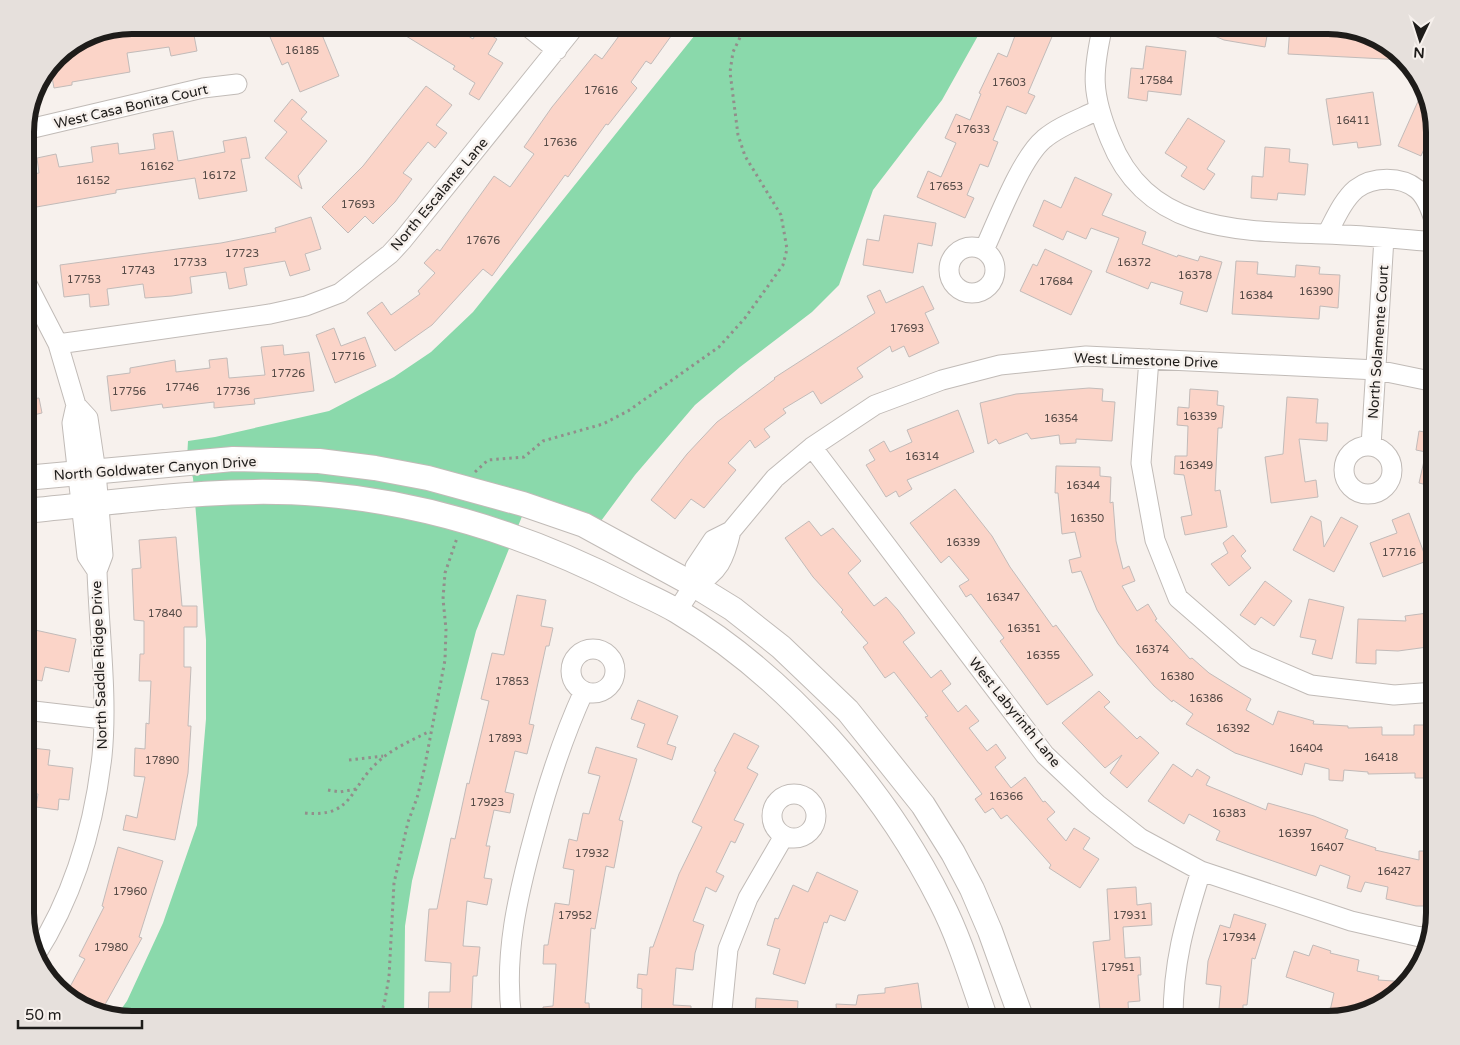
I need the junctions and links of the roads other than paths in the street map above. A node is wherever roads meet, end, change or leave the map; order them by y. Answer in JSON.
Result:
{"nodes":[{"id":1,"x":537,"y":34,"type":"edge"},
{"id":2,"x":569,"y":34,"type":"edge"},
{"id":3,"x":1101,"y":34,"type":"edge"},
{"id":4,"x":557,"y":50,"type":"junction"},
{"id":5,"x":237,"y":84,"type":"dead end"},
{"id":6,"x":1098,"y":110,"type":"junction"},
{"id":7,"x":34,"y":128,"type":"edge"},
{"id":8,"x":1426,"y":203,"type":"edge"},
{"id":9,"x":1327,"y":234,"type":"junction"},
{"id":10,"x":1384,"y":238,"type":"junction"},
{"id":11,"x":1426,"y":241,"type":"edge"},
{"id":12,"x":984,"y":250,"type":"dead end"},
{"id":13,"x":34,"y":297,"type":"edge"},
{"id":14,"x":58,"y":344,"type":"junction"},
{"id":15,"x":1149,"y":359,"type":"junction"},
{"id":16,"x":1378,"y":370,"type":"junction"},
{"id":17,"x":1426,"y":380,"type":"edge"},
{"id":18,"x":1371,"y":446,"type":"dead end"},
{"id":19,"x":812,"y":447,"type":"junction"},
{"id":20,"x":87,"y":473,"type":"junction"},
{"id":21,"x":34,"y":477,"type":"edge"},
{"id":22,"x":91,"y":505,"type":"junction"},
{"id":23,"x":34,"y":510,"type":"edge"},
{"id":24,"x":694,"y":585,"type":"junction"},
{"id":25,"x":677,"y":611,"type":"junction"},
{"id":26,"x":584,"y":691,"type":"dead end"},
{"id":27,"x":1426,"y":693,"type":"edge"},
{"id":28,"x":34,"y":711,"type":"edge"},
{"id":29,"x":103,"y":719,"type":"junction"},
{"id":30,"x":784,"y":836,"type":"dead end"},
{"id":31,"x":1201,"y":871,"type":"junction"},
{"id":32,"x":1423,"y":937,"type":"edge"},
{"id":33,"x":40,"y":948,"type":"edge"},
{"id":34,"x":512,"y":1011,"type":"edge"},
{"id":35,"x":722,"y":1011,"type":"edge"},
{"id":36,"x":983,"y":1011,"type":"edge"},
{"id":37,"x":1019,"y":1011,"type":"edge"},
{"id":38,"x":1173,"y":1011,"type":"edge"}],
"edges":[{"from":1,"to":4,"type":"street"},
{"from":2,"to":4,"type":"street","name":"North Escalante Lane"},
{"from":3,"to":6,"type":"street"},
{"from":4,"to":14,"type":"street","name":"North Escalante Lane"},
{"from":5,"to":7,"type":"street","name":"West Casa Bonita Court"},
{"from":6,"to":9,"type":"street"},
{"from":6,"to":12,"type":"street"},
{"from":8,"to":9,"type":"street"},
{"from":9,"to":10,"type":"street"},
{"from":10,"to":11,"type":"street"},
{"from":10,"to":16,"type":"street","name":"North Solamente Court"},
{"from":13,"to":14,"type":"street","name":"North Saddle Ridge Drive"},
{"from":14,"to":20,"type":"street","name":"North Saddle Ridge Drive"},
{"from":15,"to":16,"type":"street","name":"West Limestone Drive"},
{"from":15,"to":19,"type":"street","name":"West Limestone Drive"},
{"from":15,"to":27,"type":"street"},
{"from":16,"to":17,"type":"street","name":"West Limestone Drive"},
{"from":16,"to":18,"type":"street","name":"North Solamente Court"},
{"from":19,"to":24,"type":"street","name":"West Limestone Drive"},
{"from":19,"to":31,"type":"street","name":"West Labyrinth Lane"},
{"from":20,"to":21,"type":"street","name":"North Goldwater Canyon Drive"},
{"from":20,"to":22,"type":"street","name":"North Saddle Ridge Drive"},
{"from":20,"to":24,"type":"street","name":"North Goldwater Canyon Drive"},
{"from":22,"to":23,"type":"street"},
{"from":22,"to":25,"type":"street"},
{"from":22,"to":29,"type":"street","name":"North Saddle Ridge Drive"},
{"from":24,"to":25,"type":"street","name":"West Limestone Drive"},
{"from":24,"to":37,"type":"street","name":"North Goldwater Canyon Drive"},
{"from":25,"to":36,"type":"street"},
{"from":26,"to":34,"type":"street"},
{"from":28,"to":29,"type":"street"},
{"from":29,"to":33,"type":"street","name":"North Saddle Ridge Drive"},
{"from":30,"to":35,"type":"street"},
{"from":31,"to":32,"type":"street","name":"West Labyrinth Lane"},
{"from":31,"to":38,"type":"street"}]}
